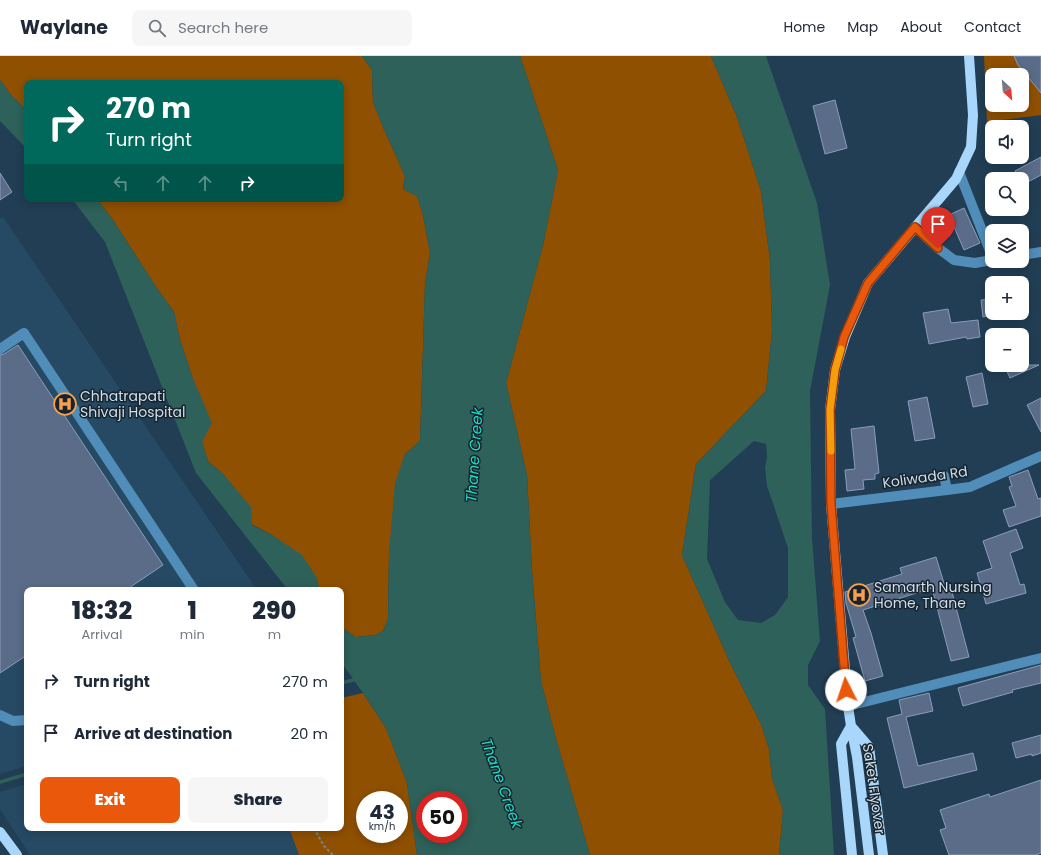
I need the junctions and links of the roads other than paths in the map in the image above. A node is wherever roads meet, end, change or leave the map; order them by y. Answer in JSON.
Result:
{"nodes":[{"id":1,"x":969,"y":56,"type":"edge"},
{"id":2,"x":959,"y":172,"type":"junction"},
{"id":3,"x":915,"y":227,"type":"junction"},
{"id":4,"x":985,"y":238,"type":"edge"},
{"id":5,"x":1041,"y":252,"type":"edge"},
{"id":6,"x":1029,"y":254,"type":"edge"},
{"id":7,"x":985,"y":261,"type":"edge"},
{"id":8,"x":0,"y":349,"type":"edge"},
{"id":9,"x":1041,"y":456,"type":"edge"},
{"id":10,"x":944,"y":476,"type":"dead end"},
{"id":11,"x":947,"y":490,"type":"junction"},
{"id":12,"x":831,"y":504,"type":"junction"},
{"id":13,"x":192,"y":587,"type":"edge"},
{"id":14,"x":1041,"y":658,"type":"edge"},
{"id":15,"x":848,"y":706,"type":"junction"},
{"id":16,"x":0,"y":715,"type":"edge"},
{"id":17,"x":24,"y":720,"type":"edge"},
{"id":18,"x":851,"y":726,"type":"junction"},
{"id":19,"x":0,"y":832,"type":"edge"},
{"id":20,"x":17,"y":855,"type":"edge"},
{"id":21,"x":852,"y":855,"type":"edge"},
{"id":22,"x":869,"y":855,"type":"edge"},
{"id":23,"x":883,"y":855,"type":"edge"}],
"edges":[{"from":1,"to":2,"type":"main road","name":"Saket Flyover"},
{"from":2,"to":3,"type":"main road","name":"Saket Flyover"},
{"from":2,"to":4,"type":"street"},
{"from":3,"to":7,"type":"street"},
{"from":3,"to":12,"type":"main road","name":"Saket Flyover"},
{"from":5,"to":6,"type":"street"},
{"from":8,"to":13,"type":"street"},
{"from":9,"to":11,"type":"street","name":"Koliwada Rd"},
{"from":10,"to":11,"type":"street"},
{"from":11,"to":12,"type":"street","name":"Koliwada Rd"},
{"from":12,"to":15,"type":"main road","name":"Saket Flyover"},
{"from":14,"to":15,"type":"street"},
{"from":15,"to":18,"type":"main road","name":"Saket Flyover"},
{"from":16,"to":17,"type":"street"},
{"from":18,"to":21,"type":"main road"},
{"from":18,"to":22,"type":"main road","name":"Saket Flyover"},
{"from":18,"to":23,"type":"main road"},
{"from":19,"to":20,"type":"main road"}]}
